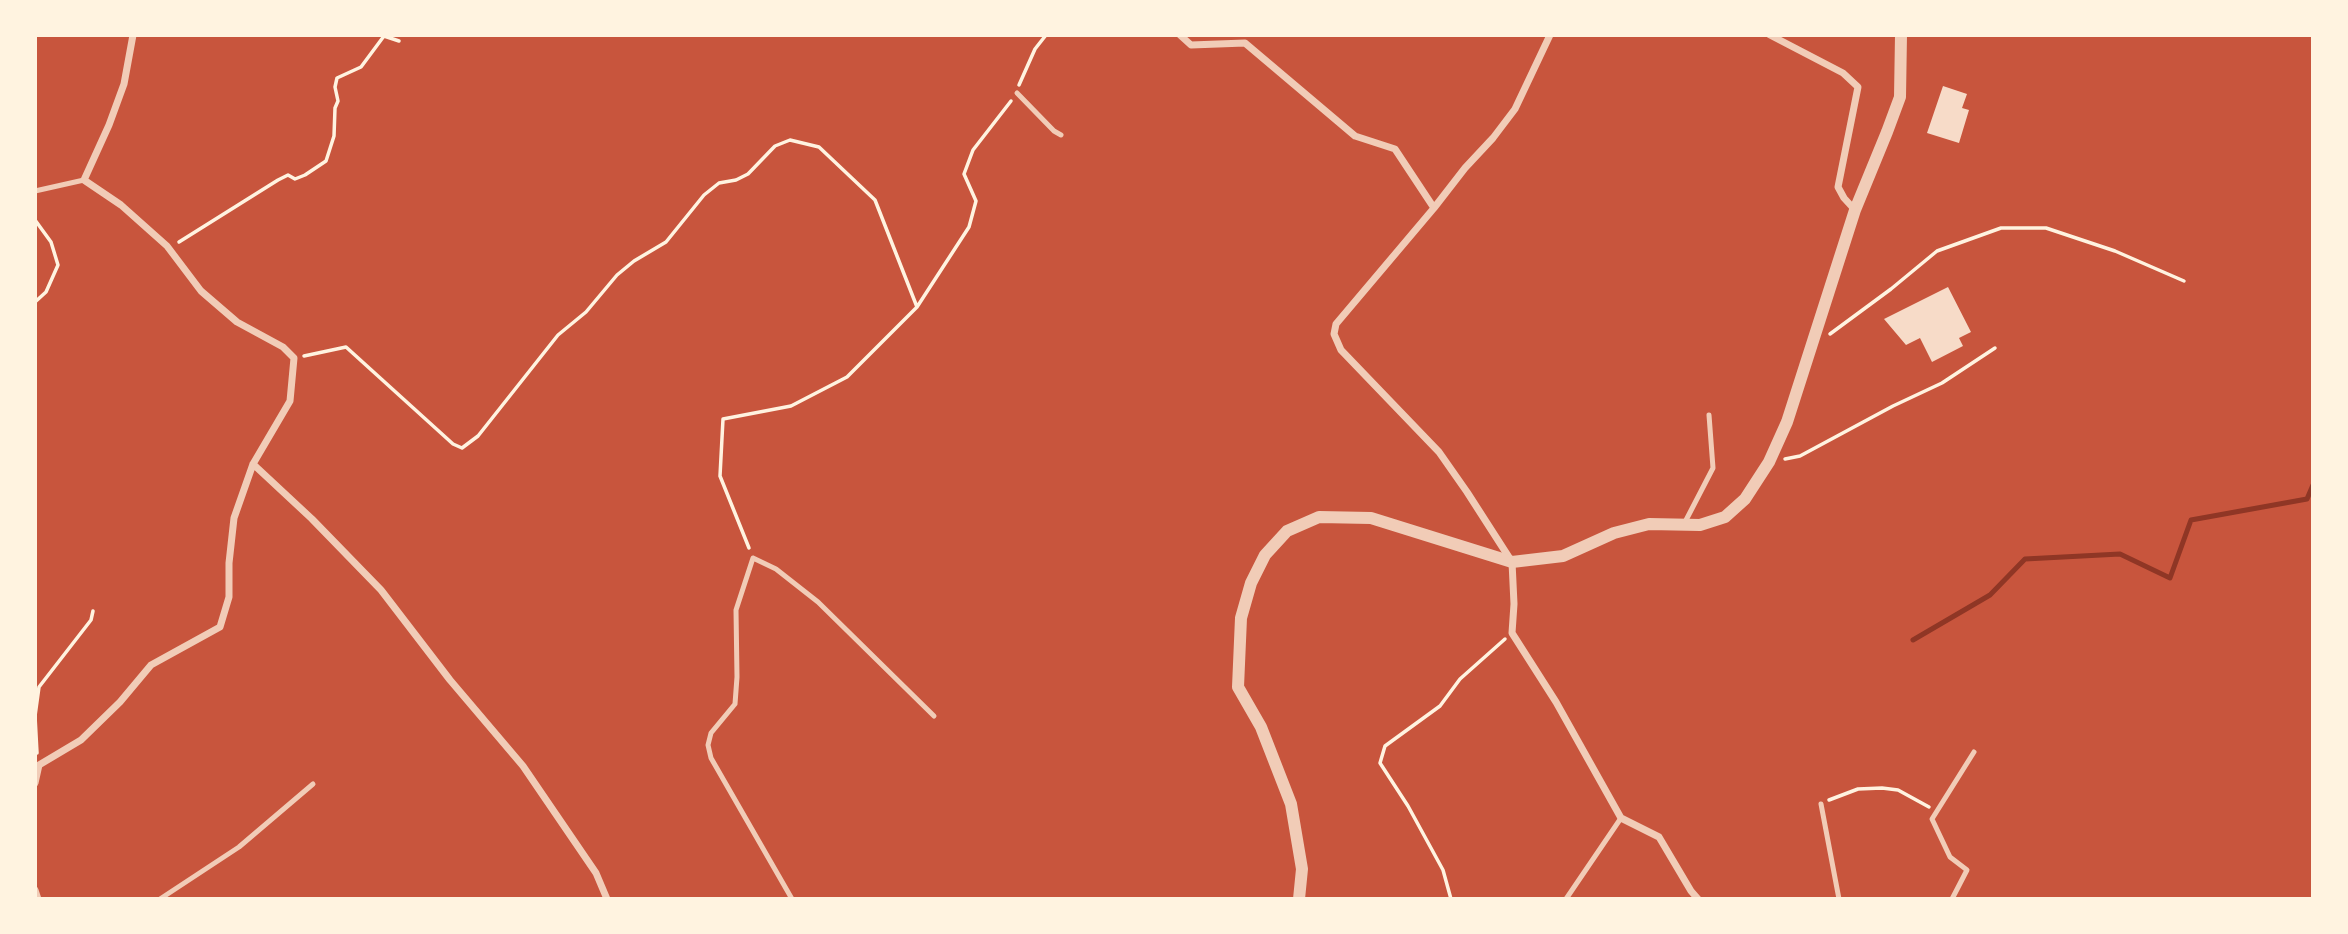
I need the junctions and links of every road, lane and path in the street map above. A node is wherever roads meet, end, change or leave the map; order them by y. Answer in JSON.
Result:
{"nodes":[{"id":1,"x":133,"y":35,"type":"edge"},
{"id":2,"x":1046,"y":35,"type":"edge"},
{"id":3,"x":1180,"y":35,"type":"edge"},
{"id":4,"x":1550,"y":35,"type":"edge"},
{"id":5,"x":1770,"y":35,"type":"edge"},
{"id":6,"x":1901,"y":35,"type":"edge"},
{"id":7,"x":399,"y":41,"type":"dead end"},
{"id":8,"x":1017,"y":93,"type":"junction"},
{"id":9,"x":1061,"y":135,"type":"dead end"},
{"id":10,"x":83,"y":180,"type":"junction"},
{"id":11,"x":35,"y":191,"type":"edge"},
{"id":12,"x":1434,"y":208,"type":"junction"},
{"id":13,"x":1854,"y":210,"type":"junction"},
{"id":14,"x":35,"y":220,"type":"edge"},
{"id":15,"x":167,"y":246,"type":"junction"},
{"id":16,"x":2184,"y":281,"type":"dead end"},
{"id":17,"x":35,"y":302,"type":"edge"},
{"id":18,"x":917,"y":307,"type":"junction"},
{"id":19,"x":1811,"y":345,"type":"junction"},
{"id":20,"x":1995,"y":348,"type":"dead end"},
{"id":21,"x":294,"y":358,"type":"junction"},
{"id":22,"x":1709,"y":415,"type":"dead end"},
{"id":23,"x":1769,"y":462,"type":"junction"},
{"id":24,"x":253,"y":464,"type":"junction"},
{"id":25,"x":1683,"y":526,"type":"junction"},
{"id":26,"x":753,"y":558,"type":"junction"},
{"id":27,"x":1512,"y":562,"type":"junction"},
{"id":28,"x":93,"y":611,"type":"dead end"},
{"id":29,"x":1512,"y":634,"type":"junction"},
{"id":30,"x":934,"y":716,"type":"dead end"},
{"id":31,"x":1974,"y":752,"type":"dead end"},
{"id":32,"x":39,"y":765,"type":"junction"},
{"id":33,"x":35,"y":783,"type":"edge"},
{"id":34,"x":313,"y":784,"type":"dead end"},
{"id":35,"x":1821,"y":804,"type":"joint"},
{"id":36,"x":1942,"y":805,"type":"junction"},
{"id":37,"x":1620,"y":818,"type":"junction"},
{"id":38,"x":35,"y":890,"type":"edge"},
{"id":39,"x":36,"y":897,"type":"edge"},
{"id":40,"x":160,"y":899,"type":"edge"},
{"id":41,"x":607,"y":899,"type":"edge"},
{"id":42,"x":792,"y":899,"type":"edge"},
{"id":43,"x":1299,"y":899,"type":"edge"},
{"id":44,"x":1451,"y":899,"type":"edge"},
{"id":45,"x":1566,"y":899,"type":"edge"},
{"id":46,"x":1698,"y":899,"type":"edge"},
{"id":47,"x":1839,"y":899,"type":"edge"},
{"id":48,"x":1952,"y":899,"type":"edge"}],
"edges":[{"from":1,"to":10,"type":"street"},
{"from":2,"to":8,"type":"path"},
{"from":3,"to":12,"type":"street"},
{"from":4,"to":12,"type":"street"},
{"from":5,"to":13,"type":"street"},
{"from":6,"to":13,"type":"street"},
{"from":7,"to":15,"type":"path"},
{"from":8,"to":9,"type":"lane"},
{"from":8,"to":18,"type":"path"},
{"from":10,"to":11,"type":"lane"},
{"from":10,"to":15,"type":"street"},
{"from":12,"to":27,"type":"street"},
{"from":13,"to":19,"type":"street"},
{"from":14,"to":17,"type":"path"},
{"from":15,"to":21,"type":"street"},
{"from":16,"to":19,"type":"path"},
{"from":18,"to":21,"type":"path"},
{"from":18,"to":26,"type":"path"},
{"from":19,"to":23,"type":"street"},
{"from":20,"to":23,"type":"path"},
{"from":21,"to":24,"type":"street"},
{"from":22,"to":25,"type":"lane"},
{"from":23,"to":25,"type":"street"},
{"from":24,"to":32,"type":"street"},
{"from":24,"to":41,"type":"street"},
{"from":25,"to":27,"type":"street"},
{"from":26,"to":30,"type":"lane"},
{"from":26,"to":42,"type":"lane"},
{"from":27,"to":29,"type":"street"},
{"from":27,"to":43,"type":"street"},
{"from":28,"to":32,"type":"path"},
{"from":29,"to":37,"type":"street"},
{"from":29,"to":44,"type":"path"},
{"from":31,"to":36,"type":"lane"},
{"from":32,"to":33,"type":"street"},
{"from":34,"to":40,"type":"lane"},
{"from":35,"to":36,"type":"path"},
{"from":35,"to":47,"type":"lane"},
{"from":36,"to":48,"type":"lane"},
{"from":37,"to":45,"type":"lane"},
{"from":37,"to":46,"type":"street"},
{"from":38,"to":39,"type":"street"}]}
